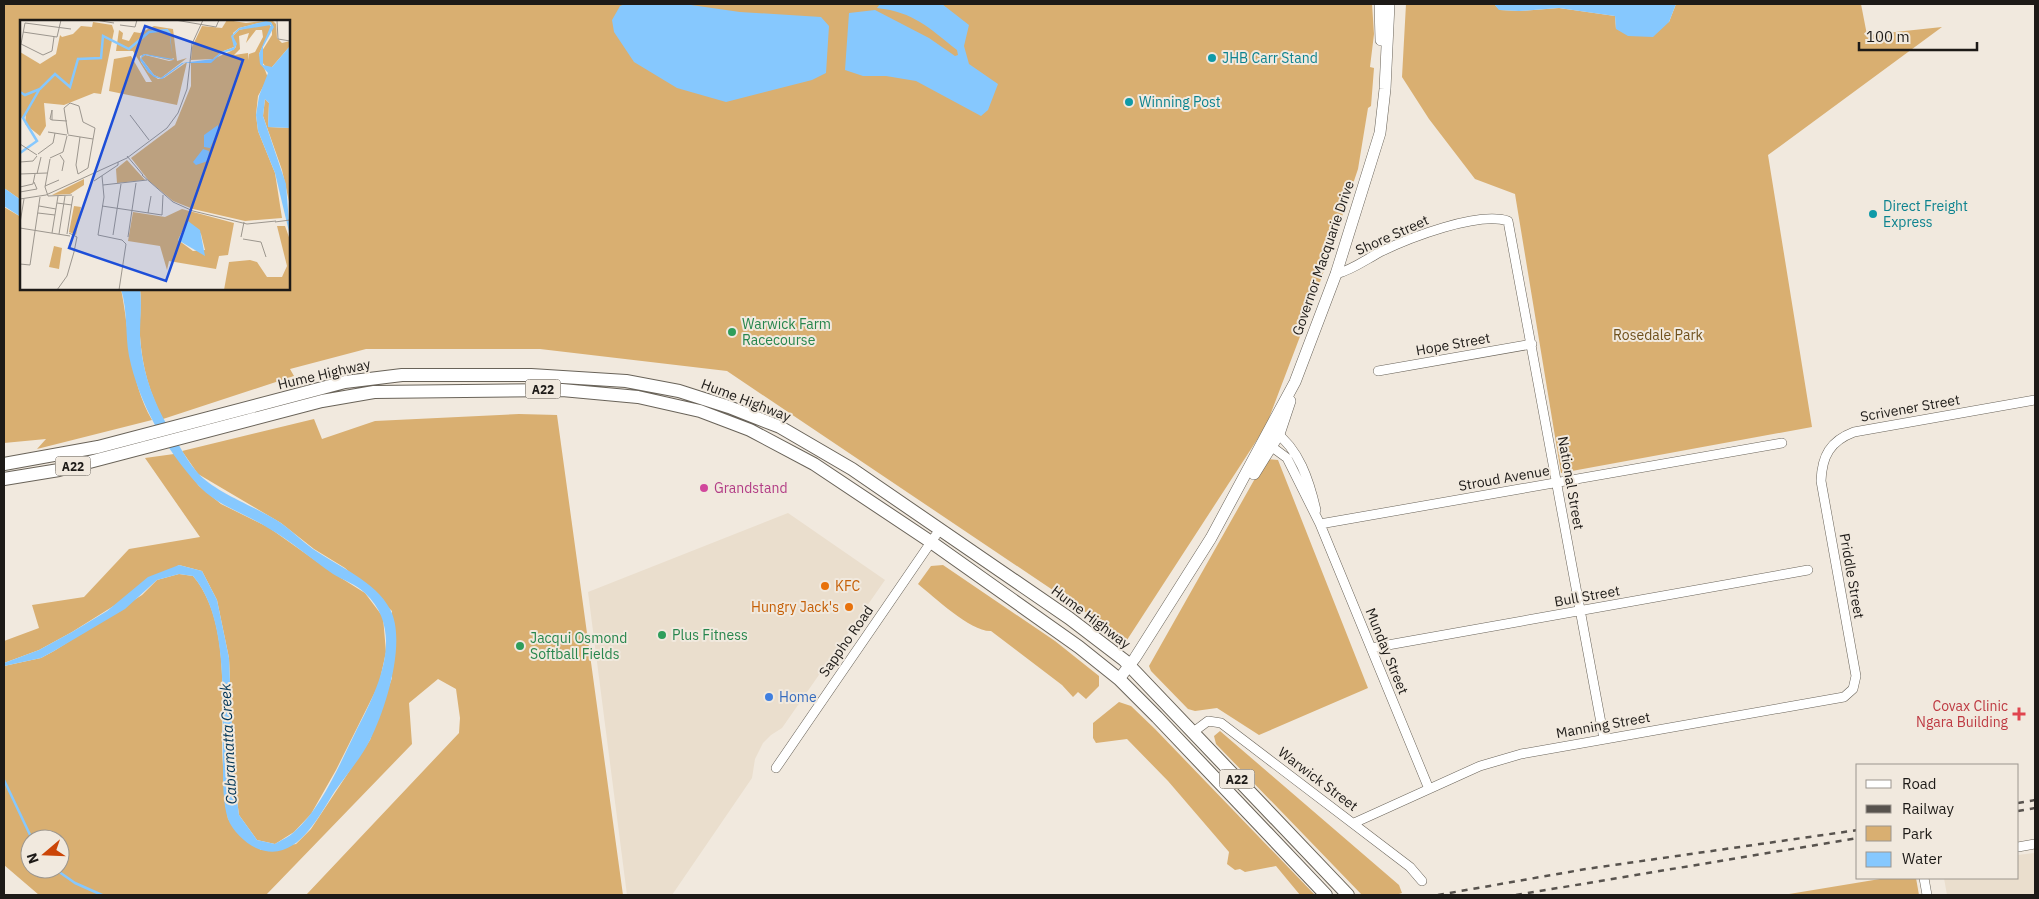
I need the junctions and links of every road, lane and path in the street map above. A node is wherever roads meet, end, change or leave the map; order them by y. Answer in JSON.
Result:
{"nodes":[{"id":1,"x":1380,"y":4,"type":"edge"},
{"id":2,"x":1389,"y":4,"type":"edge"},
{"id":3,"x":1376,"y":142,"type":"junction"},
{"id":4,"x":1512,"y":232,"type":"joint"},
{"id":5,"x":1336,"y":274,"type":"junction"},
{"id":6,"x":1532,"y":344,"type":"junction"},
{"id":7,"x":1378,"y":370,"type":"dead end"},
{"id":8,"x":531,"y":375,"type":"junction"},
{"id":9,"x":532,"y":389,"type":"junction"},
{"id":10,"x":2035,"y":400,"type":"edge"},
{"id":11,"x":200,"y":426,"type":"junction"},
{"id":12,"x":1275,"y":432,"type":"junction"},
{"id":13,"x":140,"y":442,"type":"junction"},
{"id":14,"x":1782,"y":443,"type":"dead end"},
{"id":15,"x":1268,"y":444,"type":"junction"},
{"id":16,"x":4,"y":464,"type":"edge"},
{"id":17,"x":4,"y":479,"type":"edge"},
{"id":18,"x":1822,"y":481,"type":"joint"},
{"id":19,"x":1557,"y":482,"type":"junction"},
{"id":20,"x":1320,"y":524,"type":"junction"},
{"id":21,"x":940,"y":529,"type":"junction"},
{"id":22,"x":931,"y":542,"type":"junction"},
{"id":23,"x":1808,"y":570,"type":"dead end"},
{"id":24,"x":1580,"y":611,"type":"junction"},
{"id":25,"x":1371,"y":648,"type":"junction"},
{"id":26,"x":1130,"y":665,"type":"junction"},
{"id":27,"x":1856,"y":676,"type":"joint"},
{"id":28,"x":1119,"y":679,"type":"junction"},
{"id":29,"x":1192,"y":733,"type":"junction"},
{"id":30,"x":1604,"y":738,"type":"junction"},
{"id":31,"x":776,"y":768,"type":"dead end"},
{"id":32,"x":1429,"y":789,"type":"junction"},
{"id":33,"x":1354,"y":824,"type":"junction"},
{"id":34,"x":2035,"y":844,"type":"edge"},
{"id":35,"x":2019,"y":847,"type":"edge"},
{"id":36,"x":1924,"y":879,"type":"edge"},
{"id":37,"x":1422,"y":881,"type":"dead end"},
{"id":38,"x":1346,"y":894,"type":"edge"},
{"id":39,"x":1326,"y":895,"type":"edge"},
{"id":40,"x":1927,"y":895,"type":"edge"}],
"edges":[{"from":1,"to":3,"type":"main road","name":"Governor Macquarie Drive"},
{"from":2,"to":3,"type":"main road","name":"Governor Macquarie Drive"},
{"from":3,"to":5,"type":"main road","name":"Governor Macquarie Drive"},
{"from":4,"to":5,"type":"street","name":"Shore Street"},
{"from":4,"to":6,"type":"street","name":"National Street"},
{"from":5,"to":12,"type":"main road","name":"Governor Macquarie Drive"},
{"from":6,"to":7,"type":"street","name":"Hope Street"},
{"from":6,"to":19,"type":"street","name":"National Street"},
{"from":8,"to":9,"type":"highway"},
{"from":8,"to":11,"type":"highway","name":"Hume Highway","number":"A22"},
{"from":8,"to":21,"type":"highway","name":"Hume Highway","number":"A22"},
{"from":9,"to":11,"type":"highway","name":"Hume Highway","number":"A22"},
{"from":9,"to":22,"type":"highway","name":"Hume Highway","number":"A22"},
{"from":10,"to":18,"type":"street","name":"Scrivener Street"},
{"from":11,"to":13,"type":"highway","name":"Hume Highway","number":"A22"},
{"from":12,"to":15,"type":"main road","name":"Governor Macquarie Drive"},
{"from":12,"to":20,"type":"street","name":"Munday Street"},
{"from":13,"to":16,"type":"highway","name":"Hume Highway","number":"A22"},
{"from":13,"to":17,"type":"highway","name":"Hume Highway","number":"A22"},
{"from":14,"to":19,"type":"street","name":"Stroud Avenue"},
{"from":15,"to":20,"type":"street","name":"Munday Street"},
{"from":15,"to":26,"type":"main road","name":"Governor Macquarie Drive"},
{"from":18,"to":27,"type":"street","name":"Priddle Street"},
{"from":19,"to":20,"type":"street","name":"Stroud Avenue"},
{"from":19,"to":24,"type":"street","name":"National Street"},
{"from":20,"to":25,"type":"street","name":"Munday Street"},
{"from":21,"to":22,"type":"street","name":"Sappho Road"},
{"from":21,"to":26,"type":"highway","name":"Hume Highway","number":"A22"},
{"from":22,"to":28,"type":"highway","name":"Hume Highway","number":"A22"},
{"from":22,"to":31,"type":"street","name":"Sappho Road"},
{"from":23,"to":24,"type":"street","name":"Bull Street"},
{"from":24,"to":25,"type":"street","name":"Bull Street"},
{"from":24,"to":30,"type":"street","name":"National Street"},
{"from":25,"to":32,"type":"street","name":"Munday Street"},
{"from":26,"to":28,"type":"main road","name":"Governor Macquarie Drive"},
{"from":26,"to":29,"type":"highway","name":"Hume Highway","number":"A22"},
{"from":27,"to":30,"type":"street","name":"Manning Street"},
{"from":28,"to":39,"type":"highway","name":"Hume Highway","number":"A22"},
{"from":29,"to":33,"type":"street","name":"Warwick Street"},
{"from":29,"to":38,"type":"highway","name":"Hume Highway","number":"A22"},
{"from":30,"to":32,"type":"street","name":"Manning Street"},
{"from":32,"to":33,"type":"street","name":"Manning Street"},
{"from":33,"to":37,"type":"street","name":"Warwick Street"},
{"from":34,"to":35,"type":"street"},
{"from":36,"to":40,"type":"street"}]}
